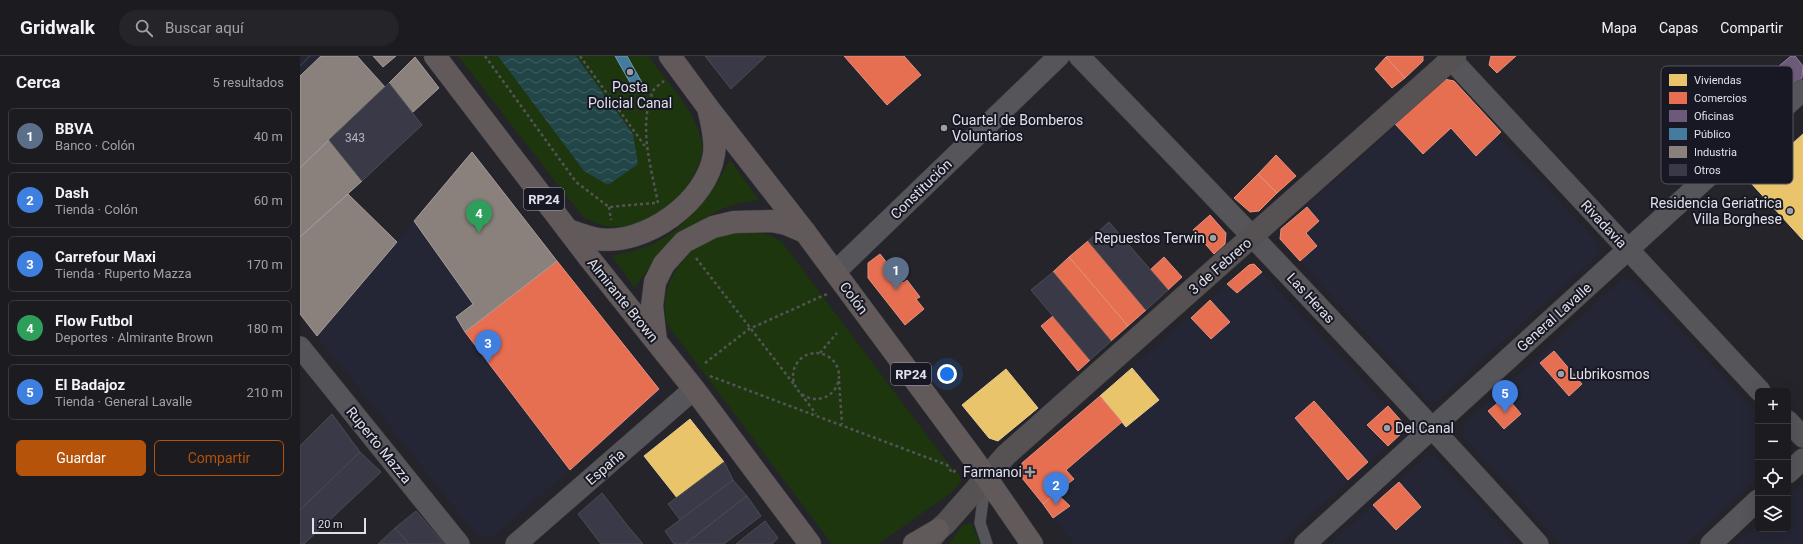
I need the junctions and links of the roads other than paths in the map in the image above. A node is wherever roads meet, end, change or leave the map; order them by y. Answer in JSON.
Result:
{"nodes":[{"id":1,"x":435,"y":56,"type":"edge"},
{"id":2,"x":1058,"y":56,"type":"edge"},
{"id":3,"x":1079,"y":56,"type":"edge"},
{"id":4,"x":1452,"y":57,"type":"edge"},
{"id":5,"x":674,"y":62,"type":"edge"},
{"id":6,"x":1803,"y":90,"type":"edge"},
{"id":7,"x":1793,"y":99,"type":"edge"},
{"id":8,"x":709,"y":109,"type":"junction"},
{"id":9,"x":1700,"y":184,"type":"edge"},
{"id":10,"x":568,"y":230,"type":"junction"},
{"id":11,"x":806,"y":232,"type":"junction"},
{"id":12,"x":1254,"y":236,"type":"junction"},
{"id":13,"x":1628,"y":250,"type":"junction"},
{"id":14,"x":840,"y":279,"type":"junction"},
{"id":15,"x":656,"y":341,"type":"junction"},
{"id":16,"x":300,"y":346,"type":"edge"},
{"id":17,"x":702,"y":382,"type":"junction"},
{"id":18,"x":1757,"y":388,"type":"edge"},
{"id":19,"x":1791,"y":424,"type":"edge"},
{"id":20,"x":1433,"y":428,"type":"junction"},
{"id":21,"x":1803,"y":437,"type":"edge"},
{"id":22,"x":1803,"y":459,"type":"edge"},
{"id":23,"x":1791,"y":470,"type":"edge"},
{"id":24,"x":986,"y":478,"type":"junction"},
{"id":25,"x":1755,"y":503,"type":"edge"},
{"id":26,"x":932,"y":537,"type":"edge"},
{"id":27,"x":459,"y":544,"type":"edge"},
{"id":28,"x":516,"y":544,"type":"edge"},
{"id":29,"x":810,"y":544,"type":"edge"},
{"id":30,"x":914,"y":544,"type":"edge"},
{"id":31,"x":987,"y":544,"type":"edge"},
{"id":32,"x":1032,"y":544,"type":"edge"},
{"id":33,"x":1305,"y":544,"type":"edge"},
{"id":34,"x":1538,"y":544,"type":"edge"},
{"id":35,"x":1711,"y":544,"type":"edge"}],
"edges":[{"from":1,"to":10,"type":"main road","name":"Almirante Brown","number":"RP24"},
{"from":2,"to":14,"type":"street","name":"Constitución"},
{"from":3,"to":12,"type":"street","name":"Las Heras"},
{"from":4,"to":12,"type":"street","name":"3 de Febrero"},
{"from":4,"to":13,"type":"street","name":"Rivadavia"},
{"from":5,"to":8,"type":"main road","name":"Colón","number":"RP24"},
{"from":6,"to":7,"type":"street","name":"General Lavalle"},
{"from":8,"to":10,"type":"main road","number":"RP24"},
{"from":8,"to":11,"type":"main road","name":"Colón","number":"RP24"},
{"from":9,"to":13,"type":"street","name":"General Lavalle"},
{"from":10,"to":15,"type":"main road","name":"Almirante Brown","number":"RP24"},
{"from":11,"to":14,"type":"main road","name":"Colón","number":"RP24"},
{"from":11,"to":15,"type":"main road"},
{"from":12,"to":20,"type":"street","name":"Las Heras"},
{"from":12,"to":24,"type":"street","name":"3 de Febrero"},
{"from":13,"to":18,"type":"street","name":"Rivadavia"},
{"from":13,"to":20,"type":"street","name":"General Lavalle"},
{"from":14,"to":24,"type":"main road","name":"Colón","number":"RP24"},
{"from":15,"to":17,"type":"main road","name":"Almirante Brown","number":"RP24"},
{"from":16,"to":27,"type":"street","name":"Ruperto Mazza"},
{"from":17,"to":28,"type":"street","name":"España"},
{"from":17,"to":29,"type":"main road","name":"Almirante Brown","number":"RP24"},
{"from":19,"to":21,"type":"street"},
{"from":20,"to":33,"type":"street","name":"General Lavalle"},
{"from":20,"to":34,"type":"street","name":"Las Heras"},
{"from":22,"to":23,"type":"street"},
{"from":24,"to":26,"type":"street","name":"3 de Febrero"},
{"from":24,"to":31,"type":"lane"},
{"from":24,"to":32,"type":"main road","name":"Colón","number":"RP24"},
{"from":25,"to":35,"type":"street"},
{"from":26,"to":30,"type":"main road"}]}
